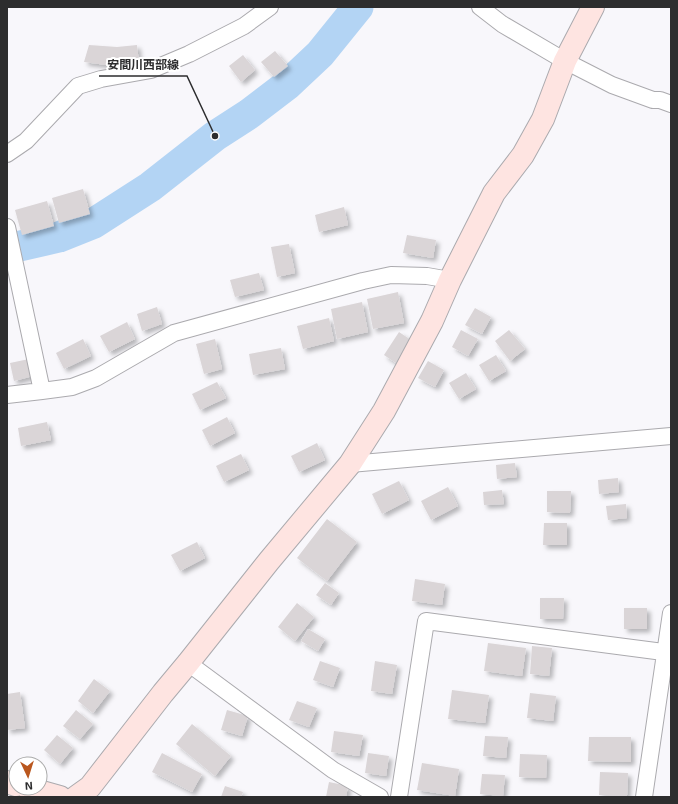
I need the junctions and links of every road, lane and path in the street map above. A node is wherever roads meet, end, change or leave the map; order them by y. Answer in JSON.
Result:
{"nodes":[{"id":1,"x":270,"y":7,"type":"edge"},
{"id":2,"x":480,"y":7,"type":"edge"},
{"id":3,"x":592,"y":7,"type":"edge"},
{"id":4,"x":565,"y":61,"type":"junction"},
{"id":5,"x":671,"y":104,"type":"edge"},
{"id":6,"x":7,"y":154,"type":"edge"},
{"id":7,"x":10,"y":240,"type":"edge"},
{"id":8,"x":450,"y":280,"type":"junction"},
{"id":9,"x":42,"y":392,"type":"junction"},
{"id":10,"x":7,"y":395,"type":"edge"},
{"id":11,"x":671,"y":436,"type":"edge"},
{"id":12,"x":350,"y":464,"type":"junction"},
{"id":13,"x":671,"y":613,"type":"edge"},
{"id":14,"x":668,"y":652,"type":"edge"},
{"id":15,"x":188,"y":663,"type":"junction"},
{"id":16,"x":48,"y":794,"type":"edge"},
{"id":17,"x":60,"y":797,"type":"edge"},
{"id":18,"x":76,"y":797,"type":"edge"},
{"id":19,"x":380,"y":797,"type":"edge"},
{"id":20,"x":399,"y":797,"type":"edge"},
{"id":21,"x":644,"y":797,"type":"edge"}],
"edges":[{"from":1,"to":6,"type":"street"},
{"from":2,"to":4,"type":"street"},
{"from":3,"to":4,"type":"street"},
{"from":4,"to":5,"type":"street"},
{"from":4,"to":8,"type":"street"},
{"from":7,"to":9,"type":"street"},
{"from":8,"to":9,"type":"street"},
{"from":8,"to":12,"type":"street"},
{"from":9,"to":10,"type":"street"},
{"from":11,"to":12,"type":"street"},
{"from":12,"to":15,"type":"street"},
{"from":13,"to":14,"type":"street"},
{"from":14,"to":20,"type":"street"},
{"from":14,"to":21,"type":"street"},
{"from":15,"to":18,"type":"street"},
{"from":15,"to":19,"type":"street"},
{"from":16,"to":17,"type":"street"}]}
